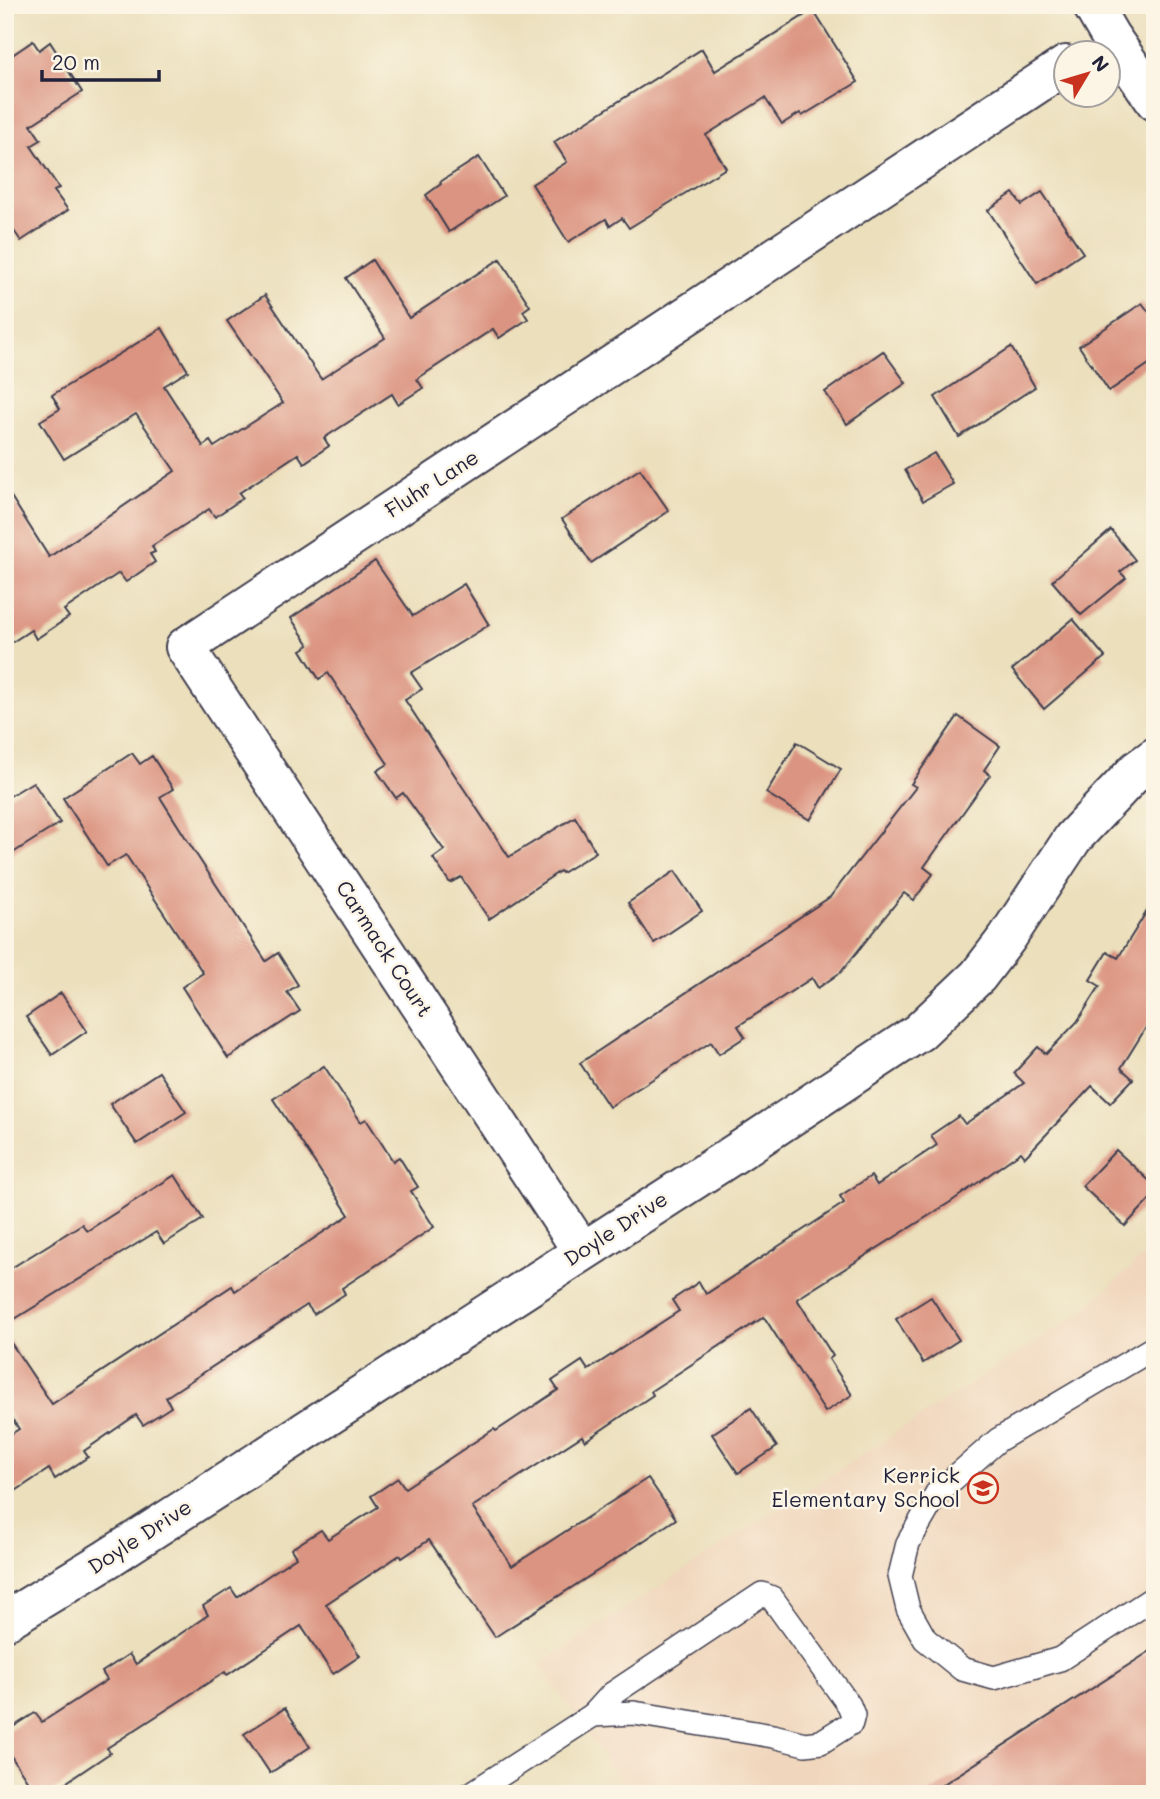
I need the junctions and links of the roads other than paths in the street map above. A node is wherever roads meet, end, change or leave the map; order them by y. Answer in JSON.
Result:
{"nodes":[{"id":1,"x":1095,"y":31,"type":"edge"},
{"id":2,"x":1052,"y":74,"type":"edge"},
{"id":3,"x":1155,"y":101,"type":"edge"},
{"id":4,"x":185,"y":647,"type":"joint"},
{"id":5,"x":1155,"y":757,"type":"edge"},
{"id":6,"x":582,"y":1251,"type":"junction"},
{"id":7,"x":1155,"y":1347,"type":"edge"},
{"id":8,"x":1155,"y":1597,"type":"edge"},
{"id":9,"x":5,"y":1621,"type":"edge"},
{"id":10,"x":593,"y":1715,"type":"junction"},
{"id":11,"x":471,"y":1794,"type":"edge"}],
"edges":[{"from":1,"to":3,"type":"street"},
{"from":2,"to":4,"type":"street","name":"Fluhr Lane"},
{"from":4,"to":6,"type":"street","name":"Carmack Court"},
{"from":5,"to":6,"type":"street","name":"Doyle Drive"},
{"from":6,"to":9,"type":"street","name":"Doyle Drive"},
{"from":7,"to":8,"type":"lane"},
{"from":10,"to":10,"type":"lane"},
{"from":10,"to":11,"type":"lane"}]}
